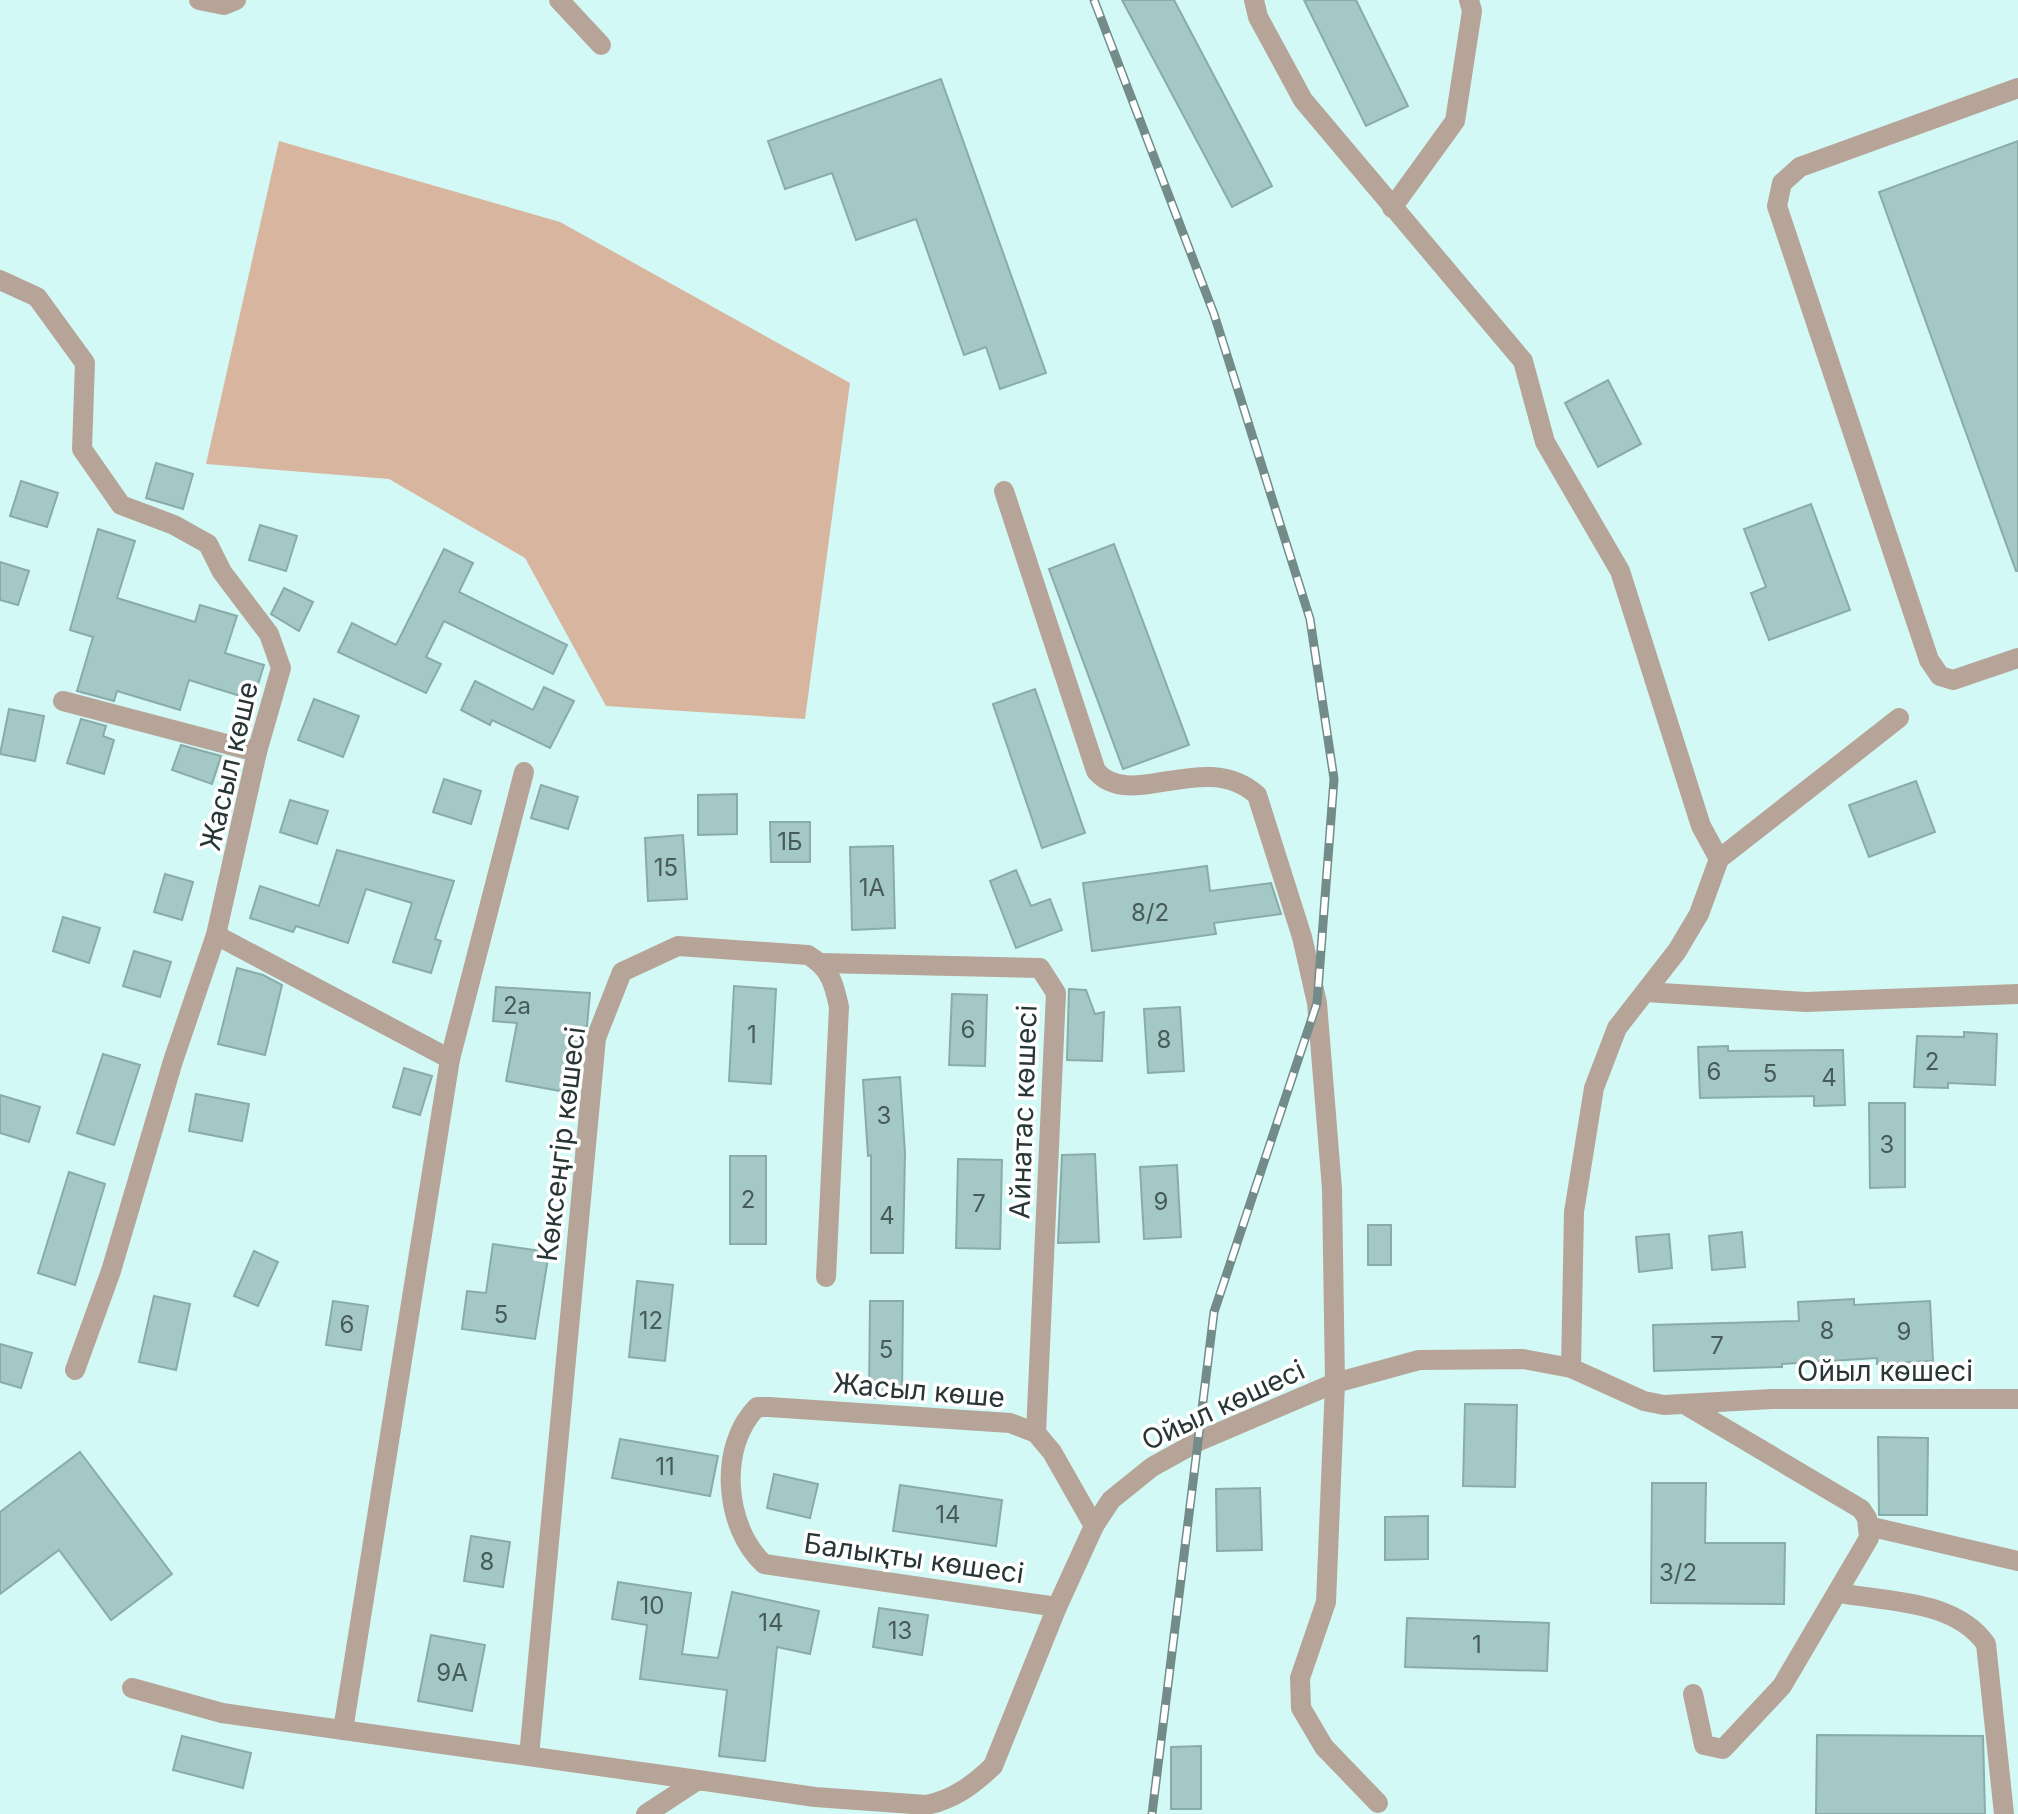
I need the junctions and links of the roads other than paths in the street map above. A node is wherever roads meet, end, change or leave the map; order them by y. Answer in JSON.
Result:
{"nodes":[{"id":1,"x":199,"y":0,"type":"edge"},
{"id":2,"x":236,"y":0,"type":"edge"},
{"id":3,"x":559,"y":0,"type":"edge"},
{"id":4,"x":1254,"y":0,"type":"edge"},
{"id":5,"x":1469,"y":0,"type":"edge"},
{"id":6,"x":601,"y":45,"type":"dead end"},
{"id":7,"x":2018,"y":88,"type":"edge"},
{"id":8,"x":1392,"y":208,"type":"junction"},
{"id":9,"x":0,"y":280,"type":"edge"},
{"id":10,"x":1004,"y":491,"type":"dead end"},
{"id":11,"x":2018,"y":658,"type":"edge"},
{"id":12,"x":63,"y":701,"type":"dead end"},
{"id":13,"x":1899,"y":718,"type":"dead end"},
{"id":14,"x":257,"y":752,"type":"junction"},
{"id":15,"x":524,"y":772,"type":"dead end"},
{"id":16,"x":1719,"y":859,"type":"junction"},
{"id":17,"x":216,"y":935,"type":"junction"},
{"id":18,"x":821,"y":963,"type":"junction"},
{"id":19,"x":1645,"y":992,"type":"junction"},
{"id":20,"x":2018,"y":994,"type":"edge"},
{"id":21,"x":450,"y":1059,"type":"junction"},
{"id":22,"x":826,"y":1277,"type":"dead end"},
{"id":23,"x":1571,"y":1368,"type":"junction"},
{"id":24,"x":75,"y":1370,"type":"dead end"},
{"id":25,"x":1335,"y":1383,"type":"junction"},
{"id":26,"x":2018,"y":1399,"type":"edge"},
{"id":27,"x":1684,"y":1404,"type":"junction"},
{"id":28,"x":1036,"y":1433,"type":"junction"},
{"id":29,"x":1094,"y":1526,"type":"junction"},
{"id":30,"x":1868,"y":1526,"type":"junction"},
{"id":31,"x":2018,"y":1561,"type":"edge"},
{"id":32,"x":764,"y":1564,"type":"joint"},
{"id":33,"x":1839,"y":1593,"type":"junction"},
{"id":34,"x":1057,"y":1607,"type":"junction"},
{"id":35,"x":132,"y":1688,"type":"dead end"},
{"id":36,"x":1693,"y":1694,"type":"dead end"},
{"id":37,"x":343,"y":1730,"type":"junction"},
{"id":38,"x":529,"y":1756,"type":"junction"},
{"id":39,"x":698,"y":1780,"type":"junction"},
{"id":40,"x":1378,"y":1803,"type":"dead end"},
{"id":41,"x":646,"y":1814,"type":"edge"},
{"id":42,"x":2004,"y":1814,"type":"edge"}],
"edges":[{"from":1,"to":2,"type":"street"},
{"from":3,"to":6,"type":"street"},
{"from":4,"to":8,"type":"street"},
{"from":5,"to":8,"type":"street"},
{"from":7,"to":11,"type":"street"},
{"from":8,"to":16,"type":"street"},
{"from":9,"to":14,"type":"street","name":"Жасыл көше"},
{"from":10,"to":25,"type":"street"},
{"from":12,"to":14,"type":"street"},
{"from":13,"to":16,"type":"street"},
{"from":14,"to":17,"type":"street","name":"Жасыл көше"},
{"from":15,"to":21,"type":"street"},
{"from":16,"to":19,"type":"street"},
{"from":17,"to":21,"type":"street"},
{"from":17,"to":24,"type":"street","name":"Жасыл көше"},
{"from":18,"to":22,"type":"street"},
{"from":18,"to":28,"type":"street","name":"Айнатас көшесі"},
{"from":18,"to":38,"type":"street","name":"Көксеңгір көшесі"},
{"from":19,"to":20,"type":"street"},
{"from":19,"to":23,"type":"street"},
{"from":21,"to":37,"type":"street"},
{"from":23,"to":25,"type":"street","name":"Ойыл көшесі"},
{"from":23,"to":27,"type":"street","name":"Ойыл көшесі"},
{"from":25,"to":29,"type":"street","name":"Ойыл көшесі"},
{"from":25,"to":40,"type":"street"},
{"from":26,"to":27,"type":"street","name":"Ойыл көшесі"},
{"from":27,"to":30,"type":"street"},
{"from":28,"to":29,"type":"street","name":"Жасыл көше"},
{"from":28,"to":32,"type":"street","name":"Жасыл көше"},
{"from":29,"to":34,"type":"street","name":"Ойыл көшесі"},
{"from":30,"to":31,"type":"street"},
{"from":30,"to":33,"type":"street"},
{"from":32,"to":34,"type":"street","name":"Балықты көшесі"},
{"from":33,"to":36,"type":"street"},
{"from":33,"to":42,"type":"street"},
{"from":34,"to":39,"type":"street","name":"Ойыл көшесі"},
{"from":35,"to":37,"type":"street","name":"Ойыл көшесі"},
{"from":37,"to":38,"type":"street","name":"Ойыл көшесі"},
{"from":38,"to":39,"type":"street","name":"Ойыл көшесі"},
{"from":39,"to":41,"type":"street"}]}
